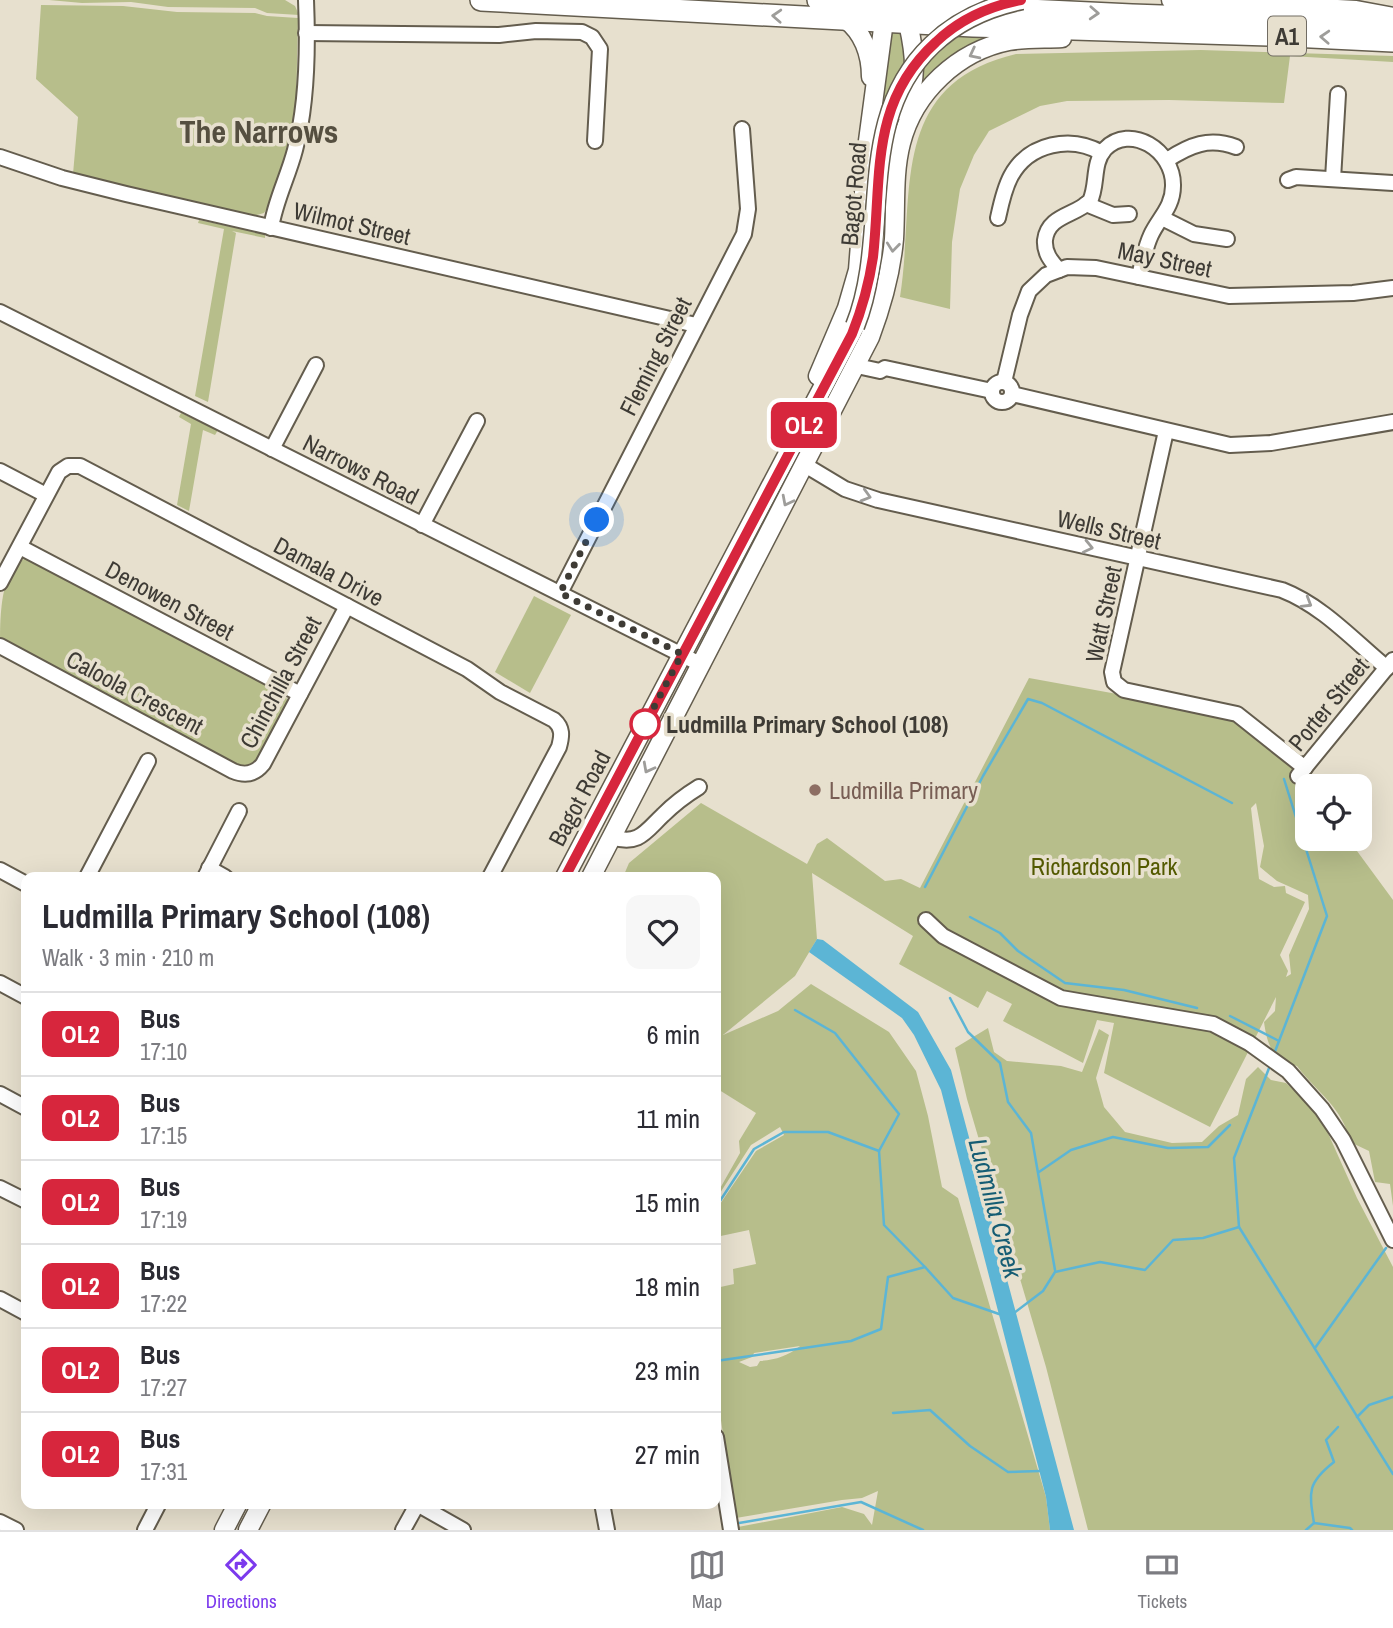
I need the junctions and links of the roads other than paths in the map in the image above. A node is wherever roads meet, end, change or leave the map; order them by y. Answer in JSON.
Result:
{"nodes":[{"id":1,"x":306,"y":0,"type":"edge"},
{"id":2,"x":481,"y":0,"type":"edge"},
{"id":3,"x":818,"y":0,"type":"edge"},
{"id":4,"x":832,"y":0,"type":"edge"},
{"id":5,"x":1021,"y":0,"type":"edge"},
{"id":6,"x":1171,"y":0,"type":"edge"},
{"id":7,"x":925,"y":3,"type":"edge"},
{"id":8,"x":894,"y":8,"type":"edge"},
{"id":9,"x":1393,"y":17,"type":"edge"},
{"id":10,"x":845,"y":19,"type":"junction"},
{"id":11,"x":1393,"y":24,"type":"edge"},
{"id":12,"x":306,"y":33,"type":"junction"},
{"id":13,"x":1202,"y":33,"type":"junction"},
{"id":14,"x":1393,"y":41,"type":"edge"},
{"id":15,"x":1338,"y":93,"type":"dead end"},
{"id":16,"x":742,"y":129,"type":"dead end"},
{"id":17,"x":595,"y":141,"type":"dead end"},
{"id":18,"x":1236,"y":147,"type":"dead end"},
{"id":19,"x":1102,"y":152,"type":"junction"},
{"id":20,"x":0,"y":157,"type":"edge"},
{"id":21,"x":1167,"y":160,"type":"junction"},
{"id":22,"x":895,"y":179,"type":"junction"},
{"id":23,"x":1333,"y":179,"type":"junction"},
{"id":24,"x":1288,"y":180,"type":"dead end"},
{"id":25,"x":1393,"y":183,"type":"edge"},
{"id":26,"x":864,"y":201,"type":"junction"},
{"id":27,"x":1087,"y":204,"type":"junction"},
{"id":28,"x":1129,"y":214,"type":"dead end"},
{"id":29,"x":998,"y":218,"type":"dead end"},
{"id":30,"x":1162,"y":218,"type":"junction"},
{"id":31,"x":271,"y":228,"type":"junction"},
{"id":32,"x":1227,"y":239,"type":"dead end"},
{"id":33,"x":1059,"y":270,"type":"junction"},
{"id":34,"x":1139,"y":277,"type":"junction"},
{"id":35,"x":1393,"y":288,"type":"edge"},
{"id":36,"x":0,"y":312,"type":"edge"},
{"id":37,"x":696,"y":325,"type":"junction"},
{"id":38,"x":316,"y":365,"type":"dead end"},
{"id":39,"x":857,"y":366,"type":"junction"},
{"id":40,"x":1003,"y":389,"type":"junction"},
{"id":41,"x":477,"y":421,"type":"dead end"},
{"id":42,"x":1393,"y":422,"type":"edge"},
{"id":43,"x":1166,"y":431,"type":"junction"},
{"id":44,"x":792,"y":444,"type":"junction"},
{"id":45,"x":272,"y":449,"type":"junction"},
{"id":46,"x":805,"y":465,"type":"junction"},
{"id":47,"x":0,"y":471,"type":"edge"},
{"id":48,"x":46,"y":495,"type":"junction"},
{"id":49,"x":422,"y":525,"type":"junction"},
{"id":50,"x":20,"y":547,"type":"junction"},
{"id":51,"x":1138,"y":558,"type":"junction"},
{"id":52,"x":0,"y":582,"type":"edge"},
{"id":53,"x":560,"y":593,"type":"junction"},
{"id":54,"x":347,"y":606,"type":"junction"},
{"id":55,"x":0,"y":646,"type":"edge"},
{"id":56,"x":682,"y":654,"type":"junction"},
{"id":57,"x":1390,"y":664,"type":"edge"},
{"id":58,"x":702,"y":665,"type":"junction"},
{"id":59,"x":300,"y":694,"type":"junction"},
{"id":60,"x":148,"y":761,"type":"dead end"},
{"id":61,"x":1302,"y":772,"type":"joint"},
{"id":62,"x":249,"y":774,"type":"joint"},
{"id":63,"x":699,"y":787,"type":"dead end"},
{"id":64,"x":240,"y":811,"type":"dead end"},
{"id":65,"x":612,"y":837,"type":"junction"},
{"id":66,"x":0,"y":870,"type":"edge"},
{"id":67,"x":90,"y":872,"type":"edge"},
{"id":68,"x":208,"y":872,"type":"edge"},
{"id":69,"x":493,"y":872,"type":"edge"},
{"id":70,"x":568,"y":872,"type":"edge"},
{"id":71,"x":594,"y":872,"type":"edge"},
{"id":72,"x":21,"y":881,"type":"edge"},
{"id":73,"x":926,"y":920,"type":"dead end"},
{"id":74,"x":0,"y":983,"type":"edge"},
{"id":75,"x":21,"y":994,"type":"edge"},
{"id":76,"x":0,"y":1094,"type":"edge"},
{"id":77,"x":21,"y":1105,"type":"edge"},
{"id":78,"x":0,"y":1188,"type":"edge"},
{"id":79,"x":21,"y":1198,"type":"edge"},
{"id":80,"x":1393,"y":1240,"type":"edge"},
{"id":81,"x":0,"y":1299,"type":"edge"},
{"id":82,"x":21,"y":1310,"type":"edge"},
{"id":83,"x":721,"y":1468,"type":"edge"},
{"id":84,"x":156,"y":1509,"type":"edge"},
{"id":85,"x":235,"y":1509,"type":"edge"},
{"id":86,"x":259,"y":1509,"type":"edge"},
{"id":87,"x":414,"y":1509,"type":"edge"},
{"id":88,"x":426,"y":1509,"type":"edge"},
{"id":89,"x":603,"y":1509,"type":"edge"},
{"id":90,"x":0,"y":1522,"type":"edge"},
{"id":91,"x":16,"y":1530,"type":"edge"},
{"id":92,"x":145,"y":1530,"type":"edge"},
{"id":93,"x":224,"y":1530,"type":"edge"},
{"id":94,"x":248,"y":1530,"type":"edge"},
{"id":95,"x":403,"y":1530,"type":"edge"},
{"id":96,"x":463,"y":1530,"type":"edge"},
{"id":97,"x":607,"y":1530,"type":"edge"},
{"id":98,"x":731,"y":1530,"type":"edge"}],
"edges":[{"from":1,"to":12,"type":"street"},
{"from":10,"to":2,"type":"highway","number":"A1","one_way":true},
{"from":3,"to":4,"type":"highway","number":"A1"},
{"from":4,"to":8,"type":"highway","number":"A1"},
{"from":5,"to":44,"type":"main road","name":"Bagot Road","bridge":true},
{"from":6,"to":9,"type":"main road"},
{"from":7,"to":8,"type":"highway","number":"A1"},
{"from":7,"to":11,"type":"highway","number":"A1","one_way":true},
{"from":8,"to":10,"type":"highway","number":"A1"},
{"from":8,"to":13,"type":"highway","number":"A1"},
{"from":8,"to":22,"type":"main road"},
{"from":8,"to":26,"type":"main road","name":"Bagot Road"},
{"from":10,"to":26,"type":"main road"},
{"from":12,"to":17,"type":"street"},
{"from":12,"to":31,"type":"street"},
{"from":14,"to":13,"type":"highway","number":"A1","one_way":true},
{"from":13,"to":22,"type":"main road","name":"Bagot Road","one_way":true},
{"from":15,"to":23,"type":"street"},
{"from":16,"to":37,"type":"street","name":"Fleming Street"},
{"from":18,"to":21,"type":"street"},
{"from":19,"to":21,"type":"street"},
{"from":19,"to":27,"type":"street"},
{"from":19,"to":29,"type":"street"},
{"from":20,"to":31,"type":"street","name":"Wilmot Street"},
{"from":21,"to":30,"type":"street"},
{"from":22,"to":39,"type":"main road","name":"Bagot Road","one_way":true},
{"from":23,"to":24,"type":"street"},
{"from":23,"to":25,"type":"street"},
{"from":26,"to":44,"type":"main road","name":"Bagot Road"},
{"from":27,"to":28,"type":"street"},
{"from":27,"to":33,"type":"street"},
{"from":30,"to":32,"type":"street"},
{"from":30,"to":34,"type":"street"},
{"from":31,"to":37,"type":"street","name":"Wilmot Street"},
{"from":33,"to":34,"type":"street","name":"May Street"},
{"from":33,"to":40,"type":"street"},
{"from":34,"to":35,"type":"street","name":"May Street"},
{"from":36,"to":45,"type":"street","name":"Narrows Road"},
{"from":37,"to":53,"type":"street","name":"Fleming Street"},
{"from":38,"to":45,"type":"street"},
{"from":39,"to":40,"type":"street"},
{"from":39,"to":46,"type":"main road","name":"Bagot Road"},
{"from":40,"to":43,"type":"street"},
{"from":41,"to":49,"type":"street"},
{"from":42,"to":43,"type":"street"},
{"from":43,"to":51,"type":"street","name":"Watt Street"},
{"from":44,"to":56,"type":"main road","name":"Bagot Road"},
{"from":45,"to":49,"type":"street","name":"Narrows Road"},
{"from":46,"to":51,"type":"street","name":"Wells Street","one_way":true},
{"from":46,"to":58,"type":"main road","name":"Bagot Road","one_way":true},
{"from":47,"to":48,"type":"street"},
{"from":48,"to":50,"type":"street"},
{"from":48,"to":54,"type":"street","name":"Damala Drive"},
{"from":49,"to":53,"type":"street","name":"Narrows Road"},
{"from":50,"to":52,"type":"street"},
{"from":50,"to":59,"type":"street","name":"Denowen Street"},
{"from":51,"to":57,"type":"street","name":"Wells Street","one_way":true},
{"from":51,"to":61,"type":"street","name":"Watt Street"},
{"from":53,"to":56,"type":"street","name":"Narrows Road"},
{"from":54,"to":59,"type":"street","name":"Chinchilla Street"},
{"from":54,"to":69,"type":"street","name":"Damala Drive"},
{"from":55,"to":62,"type":"street","name":"Caloola Crescent"},
{"from":56,"to":58,"type":"street","name":"Narrows Road"},
{"from":56,"to":70,"type":"main road","name":"Bagot Road"},
{"from":57,"to":61,"type":"street","name":"Porter Street"},
{"from":58,"to":65,"type":"main road","name":"Bagot Road","one_way":true},
{"from":59,"to":62,"type":"street","name":"Chinchilla Street"},
{"from":60,"to":67,"type":"street"},
{"from":63,"to":65,"type":"street"},
{"from":64,"to":68,"type":"street"},
{"from":65,"to":71,"type":"main road","name":"Bagot Road"},
{"from":66,"to":72,"type":"street"},
{"from":73,"to":80,"type":"street"},
{"from":74,"to":75,"type":"street"},
{"from":76,"to":77,"type":"street"},
{"from":78,"to":79,"type":"street"},
{"from":81,"to":82,"type":"street"},
{"from":83,"to":98,"type":"street"},
{"from":84,"to":92,"type":"street"},
{"from":85,"to":93,"type":"main road"},
{"from":86,"to":94,"type":"main road"},
{"from":87,"to":95,"type":"street"},
{"from":88,"to":96,"type":"street"},
{"from":89,"to":97,"type":"street"},
{"from":90,"to":91,"type":"street"}]}
